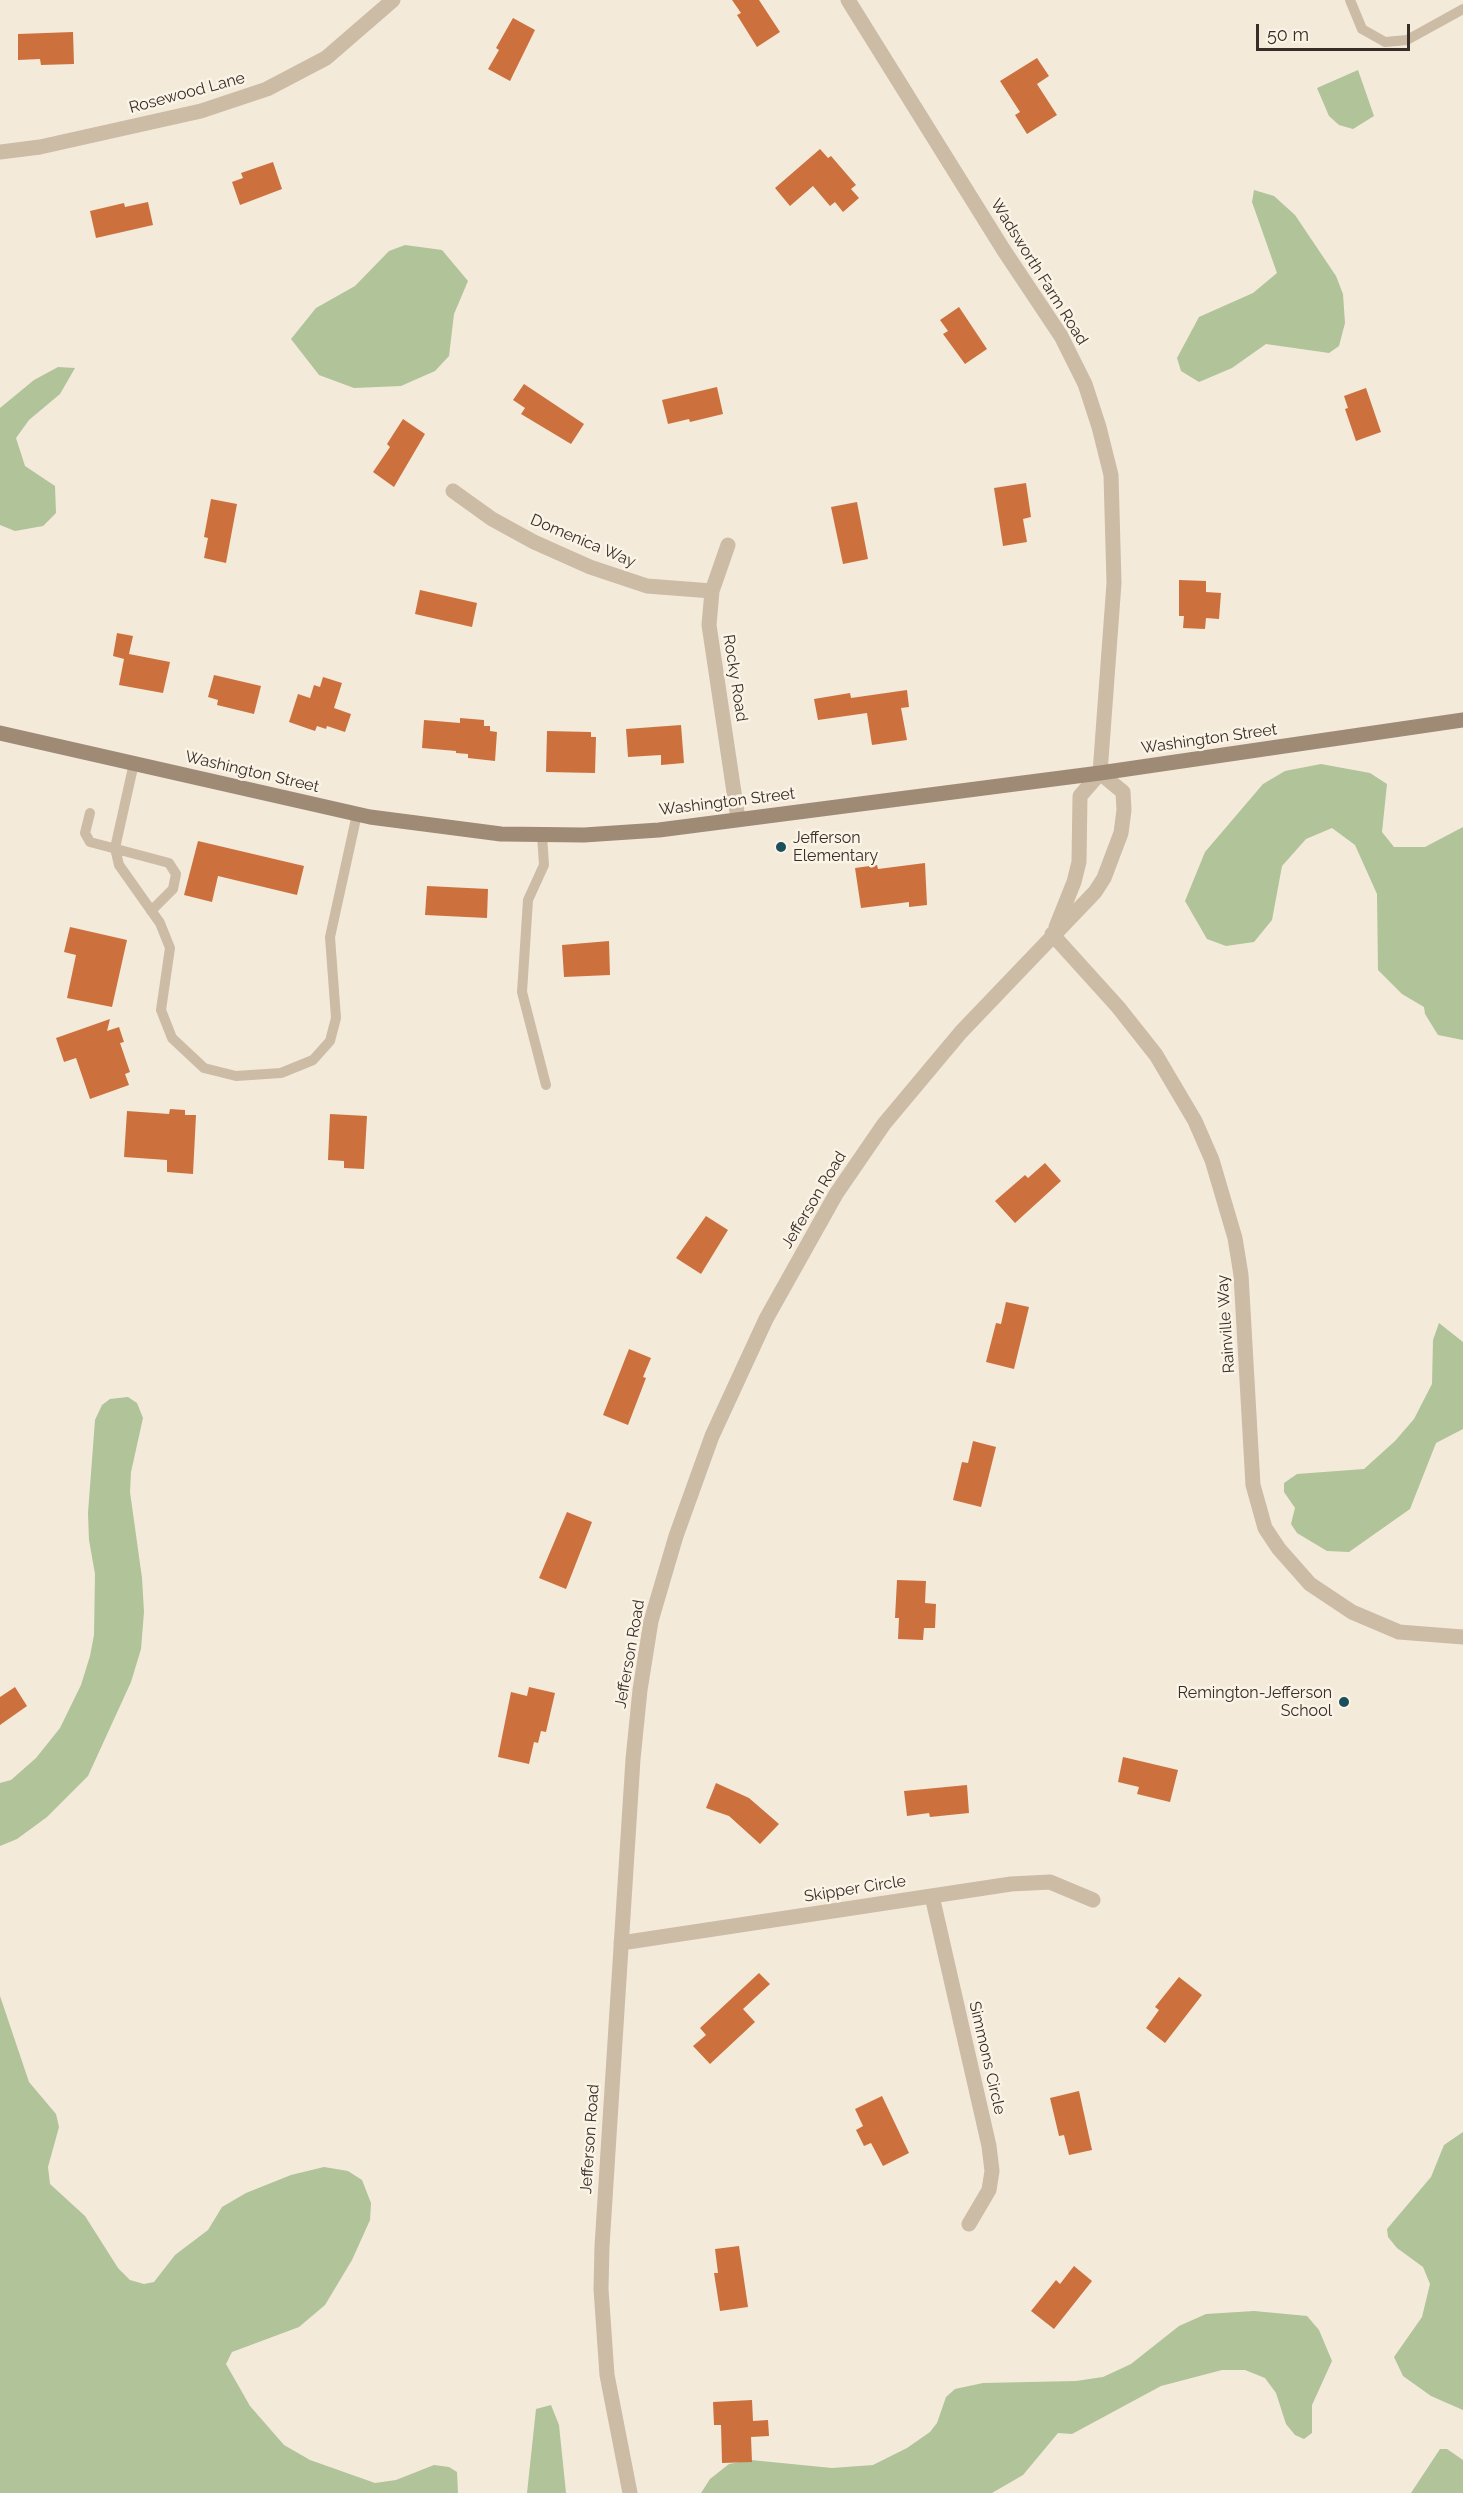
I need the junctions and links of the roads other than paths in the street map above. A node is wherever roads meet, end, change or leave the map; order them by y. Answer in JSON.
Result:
{"nodes":[{"id":1,"x":393,"y":0,"type":"edge"},
{"id":2,"x":848,"y":0,"type":"edge"},
{"id":3,"x":1350,"y":0,"type":"edge"},
{"id":4,"x":1463,"y":9,"type":"edge"},
{"id":5,"x":0,"y":152,"type":"edge"},
{"id":6,"x":453,"y":491,"type":"dead end"},
{"id":7,"x":728,"y":545,"type":"dead end"},
{"id":8,"x":712,"y":591,"type":"junction"},
{"id":9,"x":1463,"y":720,"type":"edge"},
{"id":10,"x":0,"y":733,"type":"edge"},
{"id":11,"x":134,"y":763,"type":"junction"},
{"id":12,"x":1100,"y":773,"type":"junction"},
{"id":13,"x":90,"y":813,"type":"dead end"},
{"id":14,"x":357,"y":814,"type":"junction"},
{"id":15,"x":738,"y":819,"type":"junction"},
{"id":16,"x":542,"y":835,"type":"junction"},
{"id":17,"x":115,"y":848,"type":"junction"},
{"id":18,"x":151,"y":911,"type":"junction"},
{"id":19,"x":1052,"y":934,"type":"junction"},
{"id":20,"x":546,"y":1084,"type":"dead end"},
{"id":21,"x":1463,"y":1637,"type":"edge"},
{"id":22,"x":932,"y":1896,"type":"junction"},
{"id":23,"x":1093,"y":1900,"type":"dead end"},
{"id":24,"x":621,"y":1943,"type":"junction"},
{"id":25,"x":969,"y":2224,"type":"dead end"},
{"id":26,"x":630,"y":2493,"type":"edge"}],
"edges":[{"from":1,"to":5,"type":"street","name":"Rosewood Lane"},
{"from":2,"to":12,"type":"street","name":"Wadsworth Farm Road"},
{"from":3,"to":4,"type":"lane"},
{"from":6,"to":8,"type":"street","name":"Domenica Way"},
{"from":7,"to":8,"type":"street","name":"Rocky Road"},
{"from":8,"to":15,"type":"street","name":"Rocky Road"},
{"from":9,"to":12,"type":"main road","name":"Washington Street"},
{"from":10,"to":11,"type":"main road","name":"Washington Street"},
{"from":11,"to":14,"type":"main road","name":"Washington Street"},
{"from":11,"to":17,"type":"lane"},
{"from":12,"to":15,"type":"main road","name":"Washington Street"},
{"from":12,"to":19,"type":"street","name":"Jefferson Road"},
{"from":12,"to":19,"type":"street","name":"Jefferson Road"},
{"from":13,"to":17,"type":"lane"},
{"from":14,"to":16,"type":"main road","name":"Washington Street"},
{"from":14,"to":18,"type":"lane"},
{"from":15,"to":16,"type":"main road","name":"Washington Street"},
{"from":16,"to":20,"type":"lane"},
{"from":17,"to":18,"type":"lane"},
{"from":17,"to":18,"type":"lane"},
{"from":19,"to":21,"type":"street","name":"Rainville Way"},
{"from":19,"to":24,"type":"street","name":"Jefferson Road"},
{"from":22,"to":23,"type":"street","name":"Skipper Circle"},
{"from":22,"to":24,"type":"street","name":"Skipper Circle"},
{"from":22,"to":25,"type":"street","name":"Simmons Circle"},
{"from":24,"to":26,"type":"street","name":"Jefferson Road"}]}
